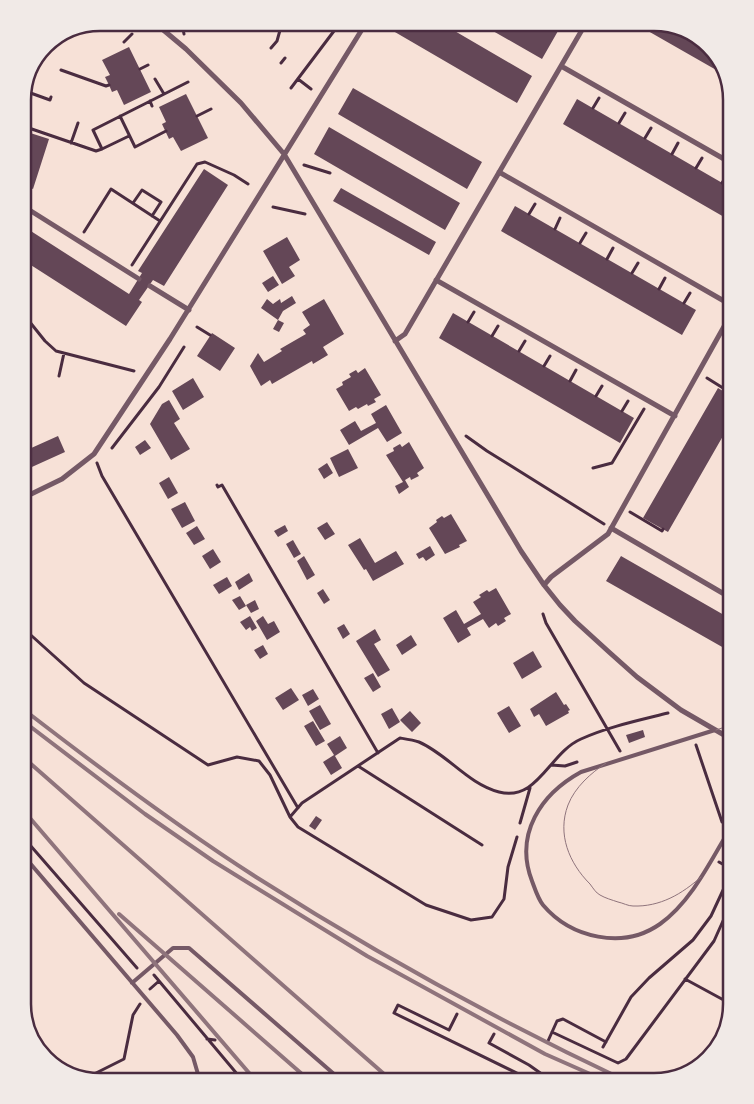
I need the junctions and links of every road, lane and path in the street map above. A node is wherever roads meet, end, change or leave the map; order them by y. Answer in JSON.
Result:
{"nodes":[{"id":1,"x":165,"y":31,"type":"edge"},
{"id":2,"x":280,"y":31,"type":"edge"},
{"id":3,"x":334,"y":31,"type":"edge"},
{"id":4,"x":361,"y":31,"type":"edge"},
{"id":5,"x":581,"y":31,"type":"edge"},
{"id":6,"x":132,"y":34,"type":"dead end"},
{"id":7,"x":124,"y":42,"type":"dead end"},
{"id":8,"x":271,"y":48,"type":"dead end"},
{"id":9,"x":284,"y":58,"type":"dead end"},
{"id":10,"x":281,"y":63,"type":"dead end"},
{"id":11,"x":148,"y":65,"type":"dead end"},
{"id":12,"x":561,"y":66,"type":"junction"},
{"id":13,"x":140,"y":69,"type":"dead end"},
{"id":14,"x":61,"y":70,"type":"dead end"},
{"id":15,"x":155,"y":79,"type":"dead end"},
{"id":16,"x":298,"y":79,"type":"junction"},
{"id":17,"x":188,"y":82,"type":"dead end"},
{"id":18,"x":109,"y":85,"type":"dead end"},
{"id":19,"x":291,"y":88,"type":"dead end"},
{"id":20,"x":311,"y":89,"type":"dead end"},
{"id":21,"x":32,"y":94,"type":"edge"},
{"id":22,"x":164,"y":94,"type":"junction"},
{"id":23,"x":51,"y":97,"type":"dead end"},
{"id":24,"x":150,"y":102,"type":"junction"},
{"id":25,"x":152,"y":106,"type":"dead end"},
{"id":26,"x":211,"y":109,"type":"dead end"},
{"id":27,"x":121,"y":115,"type":"junction"},
{"id":28,"x":197,"y":116,"type":"dead end"},
{"id":29,"x":78,"y":123,"type":"dead end"},
{"id":30,"x":31,"y":129,"type":"edge"},
{"id":31,"x":166,"y":132,"type":"dead end"},
{"id":32,"x":129,"y":136,"type":"junction"},
{"id":33,"x":72,"y":143,"type":"junction"},
{"id":34,"x":102,"y":150,"type":"junction"},
{"id":35,"x":284,"y":154,"type":"junction"},
{"id":36,"x":723,"y":158,"type":"edge"},
{"id":37,"x":304,"y":165,"type":"dead end"},
{"id":38,"x":499,"y":172,"type":"junction"},
{"id":39,"x":330,"y":173,"type":"dead end"},
{"id":40,"x":248,"y":184,"type":"dead end"},
{"id":41,"x":133,"y":203,"type":"junction"},
{"id":42,"x":273,"y":207,"type":"dead end"},
{"id":43,"x":31,"y":211,"type":"edge"},
{"id":44,"x":306,"y":214,"type":"dead end"},
{"id":45,"x":152,"y":216,"type":"junction"},
{"id":46,"x":160,"y":221,"type":"junction"},
{"id":47,"x":78,"y":241,"type":"junction"},
{"id":48,"x":138,"y":256,"type":"dead end"},
{"id":49,"x":138,"y":279,"type":"dead end"},
{"id":50,"x":436,"y":280,"type":"junction"},
{"id":51,"x":150,"y":286,"type":"dead end"},
{"id":52,"x":723,"y":300,"type":"edge"},
{"id":53,"x":189,"y":310,"type":"junction"},
{"id":54,"x":31,"y":325,"type":"edge"},
{"id":55,"x":197,"y":327,"type":"dead end"},
{"id":56,"x":723,"y":330,"type":"edge"},
{"id":57,"x":210,"y":335,"type":"dead end"},
{"id":58,"x":395,"y":341,"type":"junction"},
{"id":59,"x":184,"y":347,"type":"dead end"},
{"id":60,"x":64,"y":353,"type":"junction"},
{"id":61,"x":134,"y":371,"type":"dead end"},
{"id":62,"x":59,"y":376,"type":"dead end"},
{"id":63,"x":706,"y":378,"type":"dead end"},
{"id":64,"x":723,"y":388,"type":"edge"},
{"id":65,"x":648,"y":402,"type":"junction"},
{"id":66,"x":674,"y":416,"type":"junction"},
{"id":67,"x":462,"y":433,"type":"dead end"},
{"id":68,"x":110,"y":451,"type":"dead end"},
{"id":69,"x":103,"y":458,"type":"dead end"},
{"id":70,"x":97,"y":466,"type":"dead end"},
{"id":71,"x":593,"y":468,"type":"dead end"},
{"id":72,"x":102,"y":476,"type":"dead end"},
{"id":73,"x":217,"y":485,"type":"dead end"},
{"id":74,"x":31,"y":494,"type":"edge"},
{"id":75,"x":629,"y":512,"type":"dead end"},
{"id":76,"x":611,"y":528,"type":"junction"},
{"id":77,"x":663,"y":529,"type":"dead end"},
{"id":78,"x":544,"y":585,"type":"junction"},
{"id":79,"x":723,"y":593,"type":"edge"},
{"id":80,"x":543,"y":614,"type":"dead end"},
{"id":81,"x":31,"y":635,"type":"edge"},
{"id":82,"x":681,"y":710,"type":"junction"},
{"id":83,"x":609,"y":730,"type":"junction"},
{"id":84,"x":716,"y":730,"type":"junction"},
{"id":85,"x":723,"y":734,"type":"edge"},
{"id":86,"x":693,"y":736,"type":"junction"},
{"id":87,"x":621,"y":752,"type":"dead end"},
{"id":88,"x":378,"y":753,"type":"junction"},
{"id":89,"x":582,"y":760,"type":"dead end"},
{"id":90,"x":550,"y":764,"type":"junction"},
{"id":91,"x":358,"y":766,"type":"junction"},
{"id":92,"x":530,"y":788,"type":"junction"},
{"id":93,"x":298,"y":808,"type":"junction"},
{"id":94,"x":290,"y":817,"type":"junction"},
{"id":95,"x":723,"y":823,"type":"edge"},
{"id":96,"x":723,"y":841,"type":"edge"},
{"id":97,"x":482,"y":845,"type":"dead end"},
{"id":98,"x":31,"y":847,"type":"edge"},
{"id":99,"x":719,"y":862,"type":"dead end"},
{"id":100,"x":723,"y":864,"type":"edge"},
{"id":101,"x":31,"y":866,"type":"edge"},
{"id":102,"x":723,"y":891,"type":"edge"},
{"id":103,"x":723,"y":922,"type":"edge"},
{"id":104,"x":149,"y":969,"type":"junction"},
{"id":105,"x":143,"y":974,"type":"junction"},
{"id":106,"x":685,"y":979,"type":"junction"},
{"id":107,"x":159,"y":981,"type":"junction"},
{"id":108,"x":132,"y":983,"type":"junction"},
{"id":109,"x":144,"y":995,"type":"junction"},
{"id":110,"x":723,"y":1000,"type":"edge"},
{"id":111,"x":457,"y":1014,"type":"dead end"},
{"id":112,"x":552,"y":1032,"type":"junction"},
{"id":113,"x":494,"y":1034,"type":"dead end"},
{"id":114,"x":206,"y":1038,"type":"junction"},
{"id":115,"x":214,"y":1040,"type":"dead end"},
{"id":116,"x":548,"y":1041,"type":"dead end"},
{"id":117,"x":606,"y":1042,"type":"junction"},
{"id":118,"x":603,"y":1047,"type":"dead end"},
{"id":119,"x":96,"y":1073,"type":"edge"},
{"id":120,"x":197,"y":1073,"type":"edge"},
{"id":121,"x":236,"y":1073,"type":"edge"},
{"id":122,"x":333,"y":1073,"type":"edge"},
{"id":123,"x":515,"y":1073,"type":"edge"},
{"id":124,"x":541,"y":1073,"type":"edge"}],
"edges":[{"from":1,"to":35,"type":"street"},
{"from":2,"to":8,"type":"path"},
{"from":3,"to":16,"type":"path"},
{"from":4,"to":35,"type":"street"},
{"from":5,"to":12,"type":"street"},
{"from":6,"to":7,"type":"path"},
{"from":9,"to":10,"type":"path"},
{"from":11,"to":13,"type":"path"},
{"from":12,"to":36,"type":"street"},
{"from":12,"to":38,"type":"street"},
{"from":14,"to":18,"type":"path"},
{"from":15,"to":22,"type":"path"},
{"from":16,"to":19,"type":"path"},
{"from":16,"to":20,"type":"path"},
{"from":17,"to":22,"type":"path"},
{"from":21,"to":23,"type":"path"},
{"from":22,"to":24,"type":"path"},
{"from":24,"to":25,"type":"path"},
{"from":24,"to":27,"type":"path"},
{"from":26,"to":28,"type":"path"},
{"from":27,"to":32,"type":"path"},
{"from":27,"to":34,"type":"path"},
{"from":29,"to":33,"type":"path"},
{"from":30,"to":33,"type":"path"},
{"from":31,"to":32,"type":"path"},
{"from":32,"to":34,"type":"path"},
{"from":33,"to":34,"type":"path"},
{"from":35,"to":53,"type":"street"},
{"from":35,"to":58,"type":"street"},
{"from":37,"to":39,"type":"path"},
{"from":38,"to":50,"type":"street"},
{"from":38,"to":52,"type":"street"},
{"from":40,"to":46,"type":"path"},
{"from":41,"to":45,"type":"path"},
{"from":41,"to":45,"type":"path"},
{"from":41,"to":47,"type":"path"},
{"from":42,"to":44,"type":"path"},
{"from":43,"to":47,"type":"street"},
{"from":45,"to":46,"type":"path"},
{"from":46,"to":48,"type":"path"},
{"from":47,"to":49,"type":"street"},
{"from":50,"to":58,"type":"street"},
{"from":50,"to":65,"type":"street"},
{"from":51,"to":53,"type":"street"},
{"from":53,"to":74,"type":"street"},
{"from":54,"to":60,"type":"path"},
{"from":55,"to":57,"type":"path"},
{"from":56,"to":66,"type":"street"},
{"from":58,"to":78,"type":"street"},
{"from":59,"to":68,"type":"path"},
{"from":60,"to":61,"type":"path"},
{"from":60,"to":62,"type":"path"},
{"from":63,"to":64,"type":"path"},
{"from":65,"to":66,"type":"street"},
{"from":65,"to":71,"type":"path"},
{"from":66,"to":76,"type":"street"},
{"from":67,"to":76,"type":"path"},
{"from":69,"to":70,"type":"path"},
{"from":72,"to":93,"type":"path"},
{"from":73,"to":88,"type":"path"},
{"from":75,"to":77,"type":"path"},
{"from":76,"to":78,"type":"street"},
{"from":76,"to":79,"type":"street"},
{"from":78,"to":82,"type":"street"},
{"from":80,"to":83,"type":"path"},
{"from":81,"to":94,"type":"path"},
{"from":82,"to":83,"type":"path"},
{"from":82,"to":84,"type":"street"},
{"from":83,"to":87,"type":"path"},
{"from":83,"to":90,"type":"path"},
{"from":84,"to":85,"type":"street"},
{"from":84,"to":86,"type":"lane"},
{"from":86,"to":95,"type":"path"},
{"from":86,"to":96,"type":"lane"},
{"from":88,"to":91,"type":"path"},
{"from":88,"to":92,"type":"path"},
{"from":89,"to":90,"type":"path"},
{"from":90,"to":92,"type":"path"},
{"from":91,"to":93,"type":"path"},
{"from":91,"to":97,"type":"path"},
{"from":92,"to":94,"type":"path"},
{"from":93,"to":94,"type":"path"},
{"from":98,"to":105,"type":"path"},
{"from":99,"to":100,"type":"path"},
{"from":101,"to":108,"type":"lane"},
{"from":102,"to":117,"type":"path"},
{"from":103,"to":106,"type":"path"},
{"from":104,"to":105,"type":"lane"},
{"from":104,"to":107,"type":"path"},
{"from":104,"to":122,"type":"lane"},
{"from":105,"to":108,"type":"lane"},
{"from":106,"to":110,"type":"path"},
{"from":106,"to":112,"type":"path"},
{"from":107,"to":109,"type":"path"},
{"from":107,"to":114,"type":"path"},
{"from":108,"to":109,"type":"lane"},
{"from":109,"to":119,"type":"path"},
{"from":109,"to":120,"type":"lane"},
{"from":111,"to":123,"type":"path"},
{"from":112,"to":116,"type":"path"},
{"from":112,"to":117,"type":"path"},
{"from":113,"to":124,"type":"path"},
{"from":114,"to":115,"type":"path"},
{"from":114,"to":121,"type":"path"},
{"from":117,"to":118,"type":"path"}]}
